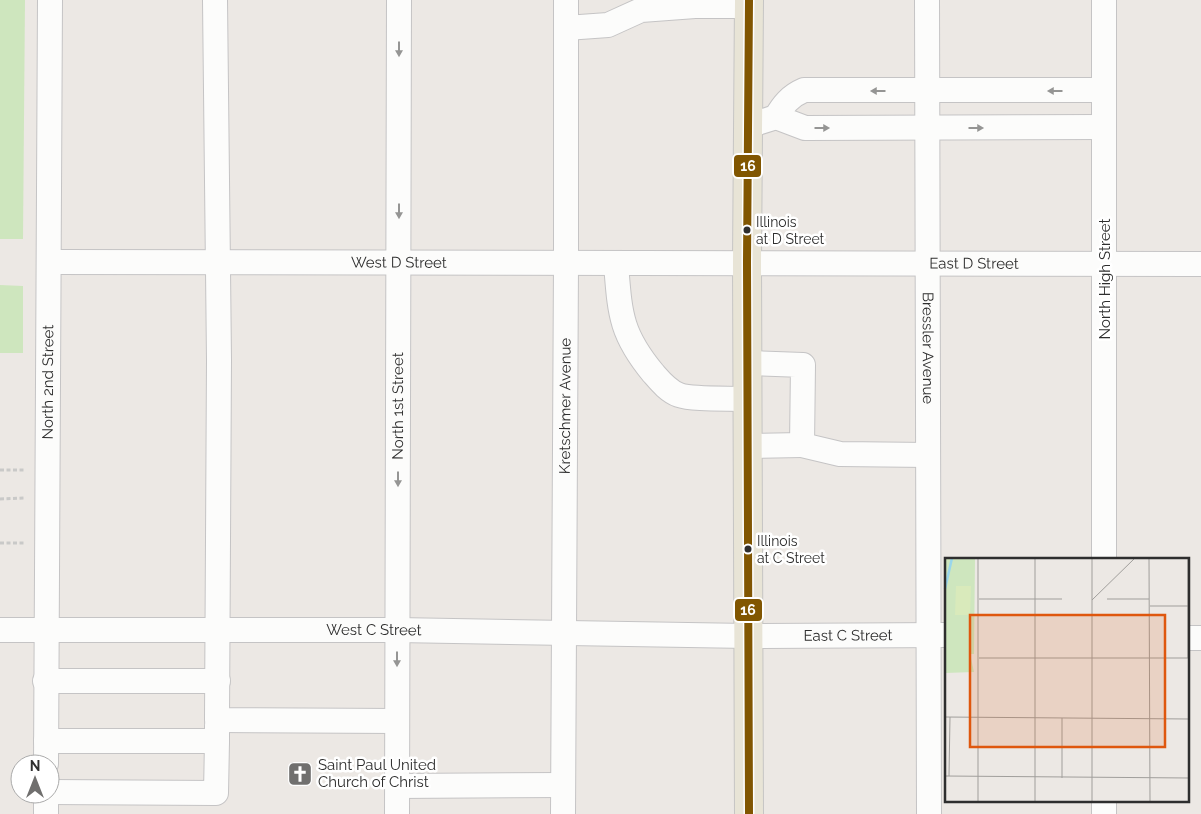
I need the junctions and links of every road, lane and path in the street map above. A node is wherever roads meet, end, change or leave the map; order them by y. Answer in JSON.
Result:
{"nodes":[{"id":1,"x":50,"y":0,"type":"edge"},
{"id":2,"x":215,"y":0,"type":"edge"},
{"id":3,"x":399,"y":0,"type":"edge"},
{"id":4,"x":566,"y":0,"type":"edge"},
{"id":5,"x":927,"y":0,"type":"edge"},
{"id":6,"x":1104,"y":0,"type":"edge"},
{"id":7,"x":749,"y":3,"type":"edge"},
{"id":8,"x":649,"y":5,"type":"edge"},
{"id":9,"x":566,"y":28,"type":"junction"},
{"id":10,"x":1104,"y":90,"type":"junction"},
{"id":11,"x":927,"y":91,"type":"junction"},
{"id":12,"x":776,"y":117,"type":"junction"},
{"id":13,"x":748,"y":126,"type":"junction"},
{"id":14,"x":927,"y":128,"type":"junction"},
{"id":15,"x":1104,"y":128,"type":"junction"},
{"id":16,"x":50,"y":262,"type":"junction"},
{"id":17,"x":218,"y":262,"type":"junction"},
{"id":18,"x":399,"y":262,"type":"junction"},
{"id":19,"x":747,"y":262,"type":"junction"},
{"id":20,"x":928,"y":263,"type":"junction"},
{"id":21,"x":566,"y":264,"type":"junction"},
{"id":22,"x":616,"y":264,"type":"junction"},
{"id":23,"x":1105,"y":264,"type":"junction"},
{"id":24,"x":1201,"y":264,"type":"edge"},
{"id":25,"x":748,"y":363,"type":"junction"},
{"id":26,"x":747,"y":399,"type":"junction"},
{"id":27,"x":802,"y":445,"type":"junction"},
{"id":28,"x":748,"y":446,"type":"junction"},
{"id":29,"x":928,"y":455,"type":"junction"},
{"id":30,"x":0,"y":470,"type":"edge"},
{"id":31,"x":26,"y":470,"type":"dead end"},
{"id":32,"x":26,"y":498,"type":"dead end"},
{"id":33,"x":0,"y":499,"type":"edge"},
{"id":34,"x":0,"y":543,"type":"edge"},
{"id":35,"x":25,"y":543,"type":"dead end"},
{"id":36,"x":1104,"y":558,"type":"edge"},
{"id":37,"x":0,"y":630,"type":"edge"},
{"id":38,"x":46,"y":630,"type":"junction"},
{"id":39,"x":397,"y":630,"type":"junction"},
{"id":40,"x":218,"y":631,"type":"junction"},
{"id":41,"x":564,"y":633,"type":"junction"},
{"id":42,"x":937,"y":635,"type":"edge"},
{"id":43,"x":748,"y":636,"type":"junction"},
{"id":44,"x":1188,"y":638,"type":"edge"},
{"id":45,"x":1201,"y":638,"type":"edge"},
{"id":46,"x":46,"y":681,"type":"junction"},
{"id":47,"x":218,"y":681,"type":"junction"},
{"id":48,"x":397,"y":721,"type":"junction"},
{"id":49,"x":217,"y":730,"type":"junction"},
{"id":50,"x":46,"y":753,"type":"edge"},
{"id":51,"x":563,"y":785,"type":"junction"},
{"id":52,"x":397,"y":786,"type":"junction"},
{"id":53,"x":60,"y":792,"type":"edge"},
{"id":54,"x":397,"y":814,"type":"edge"},
{"id":55,"x":563,"y":814,"type":"edge"},
{"id":56,"x":749,"y":814,"type":"edge"},
{"id":57,"x":929,"y":814,"type":"edge"}],
"edges":[{"from":1,"to":16,"type":"street","name":"North 2nd Street"},
{"from":2,"to":17,"type":"street"},
{"from":3,"to":18,"type":"street","name":"North 1st Street","one_way":true},
{"from":4,"to":9,"type":"street","name":"Kretschmer Avenue"},
{"from":5,"to":11,"type":"street","name":"Bressler Avenue"},
{"from":6,"to":10,"type":"street","name":"North High Street"},
{"from":7,"to":8,"type":"street"},
{"from":7,"to":13,"type":"main road"},
{"from":8,"to":9,"type":"street"},
{"from":9,"to":21,"type":"street","name":"Kretschmer Avenue"},
{"from":10,"to":11,"type":"street","one_way":true},
{"from":10,"to":15,"type":"street","name":"North High Street"},
{"from":11,"to":12,"type":"street","one_way":true},
{"from":11,"to":14,"type":"street","name":"Bressler Avenue"},
{"from":12,"to":13,"type":"street"},
{"from":12,"to":14,"type":"street","one_way":true},
{"from":13,"to":19,"type":"main road"},
{"from":14,"to":15,"type":"street","one_way":true},
{"from":14,"to":20,"type":"street","name":"Bressler Avenue"},
{"from":15,"to":23,"type":"street","name":"North High Street"},
{"from":16,"to":17,"type":"street","name":"West D Street"},
{"from":16,"to":38,"type":"street","name":"North 2nd Street"},
{"from":17,"to":18,"type":"street","name":"West D Street"},
{"from":17,"to":40,"type":"street"},
{"from":18,"to":21,"type":"street","name":"West D Street"},
{"from":18,"to":39,"type":"street","name":"North 1st Street","one_way":true},
{"from":19,"to":20,"type":"street","name":"East D Street"},
{"from":19,"to":22,"type":"street","name":"West D Street"},
{"from":19,"to":25,"type":"main road"},
{"from":20,"to":23,"type":"street","name":"East D Street"},
{"from":20,"to":29,"type":"street","name":"Bressler Avenue"},
{"from":21,"to":22,"type":"street","name":"West D Street"},
{"from":21,"to":41,"type":"street","name":"Kretschmer Avenue"},
{"from":22,"to":26,"type":"street"},
{"from":23,"to":24,"type":"street","name":"East D Street"},
{"from":23,"to":36,"type":"street","name":"North High Street"},
{"from":25,"to":26,"type":"main road"},
{"from":25,"to":27,"type":"street"},
{"from":26,"to":28,"type":"main road"},
{"from":27,"to":28,"type":"street"},
{"from":27,"to":29,"type":"street"},
{"from":28,"to":43,"type":"main road"},
{"from":29,"to":42,"type":"street","name":"Bressler Avenue"},
{"from":30,"to":31,"type":"path"},
{"from":32,"to":33,"type":"path"},
{"from":34,"to":35,"type":"path"},
{"from":37,"to":38,"type":"street","name":"West C Street"},
{"from":38,"to":40,"type":"street","name":"West C Street"},
{"from":38,"to":46,"type":"street","name":"North 2nd Street"},
{"from":39,"to":40,"type":"street","name":"West C Street"},
{"from":39,"to":41,"type":"street","name":"West C Street"},
{"from":39,"to":48,"type":"street","name":"North 1st Street","one_way":true},
{"from":40,"to":47,"type":"street"},
{"from":41,"to":43,"type":"street","name":"West C Street"},
{"from":41,"to":51,"type":"street","name":"Kretschmer Avenue"},
{"from":42,"to":43,"type":"street","name":"East C Street"},
{"from":42,"to":57,"type":"street","name":"Bressler Avenue"},
{"from":43,"to":56,"type":"main road"},
{"from":44,"to":45,"type":"street"},
{"from":46,"to":47,"type":"street"},
{"from":46,"to":50,"type":"street","name":"North 2nd Street"},
{"from":47,"to":49,"type":"street"},
{"from":48,"to":49,"type":"street"},
{"from":48,"to":52,"type":"street","name":"North 1st Street"},
{"from":49,"to":50,"type":"street"},
{"from":49,"to":53,"type":"street"},
{"from":51,"to":52,"type":"street"},
{"from":51,"to":55,"type":"street","name":"Kretschmer Avenue"},
{"from":52,"to":54,"type":"street","name":"North 1st Street"}]}
